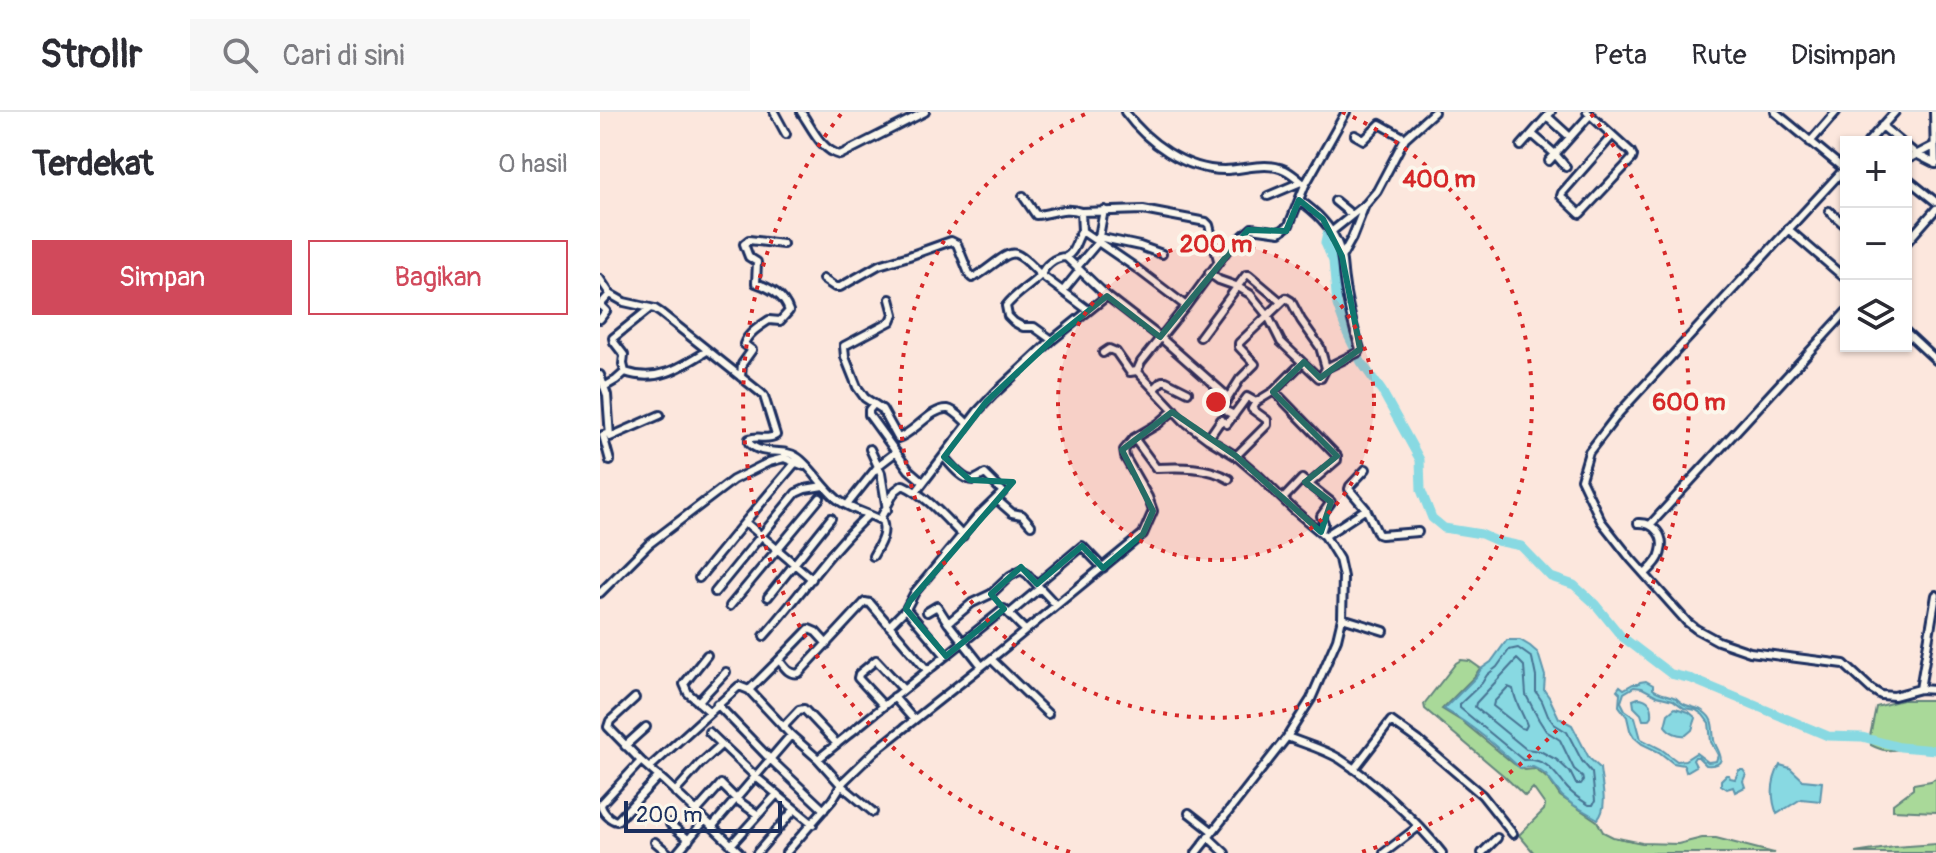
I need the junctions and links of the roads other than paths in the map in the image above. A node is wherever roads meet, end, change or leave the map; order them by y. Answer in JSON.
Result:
{"nodes":[{"id":1,"x":774,"y":112,"type":"edge"},
{"id":2,"x":801,"y":112,"type":"edge"},
{"id":3,"x":925,"y":112,"type":"edge"},
{"id":4,"x":1125,"y":112,"type":"edge"},
{"id":5,"x":1346,"y":112,"type":"edge"},
{"id":6,"x":1434,"y":112,"type":"edge"},
{"id":7,"x":1775,"y":112,"type":"edge"},
{"id":8,"x":1836,"y":112,"type":"edge"},
{"id":9,"x":1895,"y":112,"type":"edge"},
{"id":10,"x":1934,"y":112,"type":"edge"},
{"id":11,"x":1549,"y":114,"type":"edge"},
{"id":12,"x":1588,"y":114,"type":"edge"},
{"id":13,"x":1882,"y":126,"type":"junction"},
{"id":14,"x":786,"y":134,"type":"dead end"},
{"id":15,"x":1532,"y":134,"type":"junction"},
{"id":16,"x":1355,"y":135,"type":"dead end"},
{"id":17,"x":1612,"y":136,"type":"junction"},
{"id":18,"x":1873,"y":136,"type":"edge"},
{"id":19,"x":1894,"y":136,"type":"edge"},
{"id":20,"x":1570,"y":137,"type":"junction"},
{"id":21,"x":1405,"y":138,"type":"junction"},
{"id":22,"x":1810,"y":142,"type":"junction"},
{"id":23,"x":1935,"y":145,"type":"edge"},
{"id":24,"x":1521,"y":146,"type":"dead end"},
{"id":25,"x":1912,"y":151,"type":"edge"},
{"id":26,"x":1555,"y":154,"type":"junction"},
{"id":27,"x":1916,"y":154,"type":"junction"},
{"id":28,"x":1912,"y":156,"type":"edge"},
{"id":29,"x":1549,"y":161,"type":"dead end"},
{"id":30,"x":1840,"y":164,"type":"edge"},
{"id":31,"x":1936,"y":164,"type":"edge"},
{"id":32,"x":1566,"y":167,"type":"dead end"},
{"id":33,"x":1840,"y":173,"type":"edge"},
{"id":34,"x":1303,"y":183,"type":"junction"},
{"id":35,"x":1912,"y":183,"type":"edge"},
{"id":36,"x":1023,"y":196,"type":"dead end"},
{"id":37,"x":1268,"y":196,"type":"dead end"},
{"id":38,"x":1299,"y":200,"type":"junction"},
{"id":39,"x":1335,"y":201,"type":"dead end"},
{"id":40,"x":1936,"y":202,"type":"edge"},
{"id":41,"x":1366,"y":204,"type":"junction"},
{"id":42,"x":1936,"y":209,"type":"edge"},
{"id":43,"x":1104,"y":210,"type":"junction"},
{"id":44,"x":1829,"y":211,"type":"dead end"},
{"id":45,"x":1081,"y":212,"type":"junction"},
{"id":46,"x":1352,"y":215,"type":"junction"},
{"id":47,"x":1840,"y":221,"type":"edge"},
{"id":48,"x":1339,"y":227,"type":"junction"},
{"id":49,"x":1788,"y":229,"type":"junction"},
{"id":50,"x":1082,"y":231,"type":"junction"},
{"id":51,"x":1331,"y":232,"type":"junction"},
{"id":52,"x":1353,"y":234,"type":"junction"},
{"id":53,"x":1912,"y":236,"type":"edge"},
{"id":54,"x":1098,"y":239,"type":"junction"},
{"id":55,"x":1113,"y":240,"type":"junction"},
{"id":56,"x":783,"y":244,"type":"dead end"},
{"id":57,"x":1109,"y":250,"type":"junction"},
{"id":58,"x":1162,"y":254,"type":"dead end"},
{"id":59,"x":1342,"y":256,"type":"junction"},
{"id":60,"x":1066,"y":257,"type":"junction"},
{"id":61,"x":1218,"y":260,"type":"junction"},
{"id":62,"x":1078,"y":268,"type":"junction"},
{"id":63,"x":1209,"y":273,"type":"junction"},
{"id":64,"x":1840,"y":274,"type":"edge"},
{"id":65,"x":1041,"y":275,"type":"junction"},
{"id":66,"x":600,"y":279,"type":"edge"},
{"id":67,"x":823,"y":279,"type":"dead end"},
{"id":68,"x":1236,"y":286,"type":"junction"},
{"id":69,"x":1063,"y":291,"type":"junction"},
{"id":70,"x":610,"y":294,"type":"junction"},
{"id":71,"x":1107,"y":296,"type":"junction"},
{"id":72,"x":890,"y":299,"type":"dead end"},
{"id":73,"x":1281,"y":302,"type":"junction"},
{"id":74,"x":1186,"y":306,"type":"junction"},
{"id":75,"x":649,"y":309,"type":"junction"},
{"id":76,"x":1088,"y":310,"type":"junction"},
{"id":77,"x":1268,"y":316,"type":"junction"},
{"id":78,"x":600,"y":319,"type":"edge"},
{"id":79,"x":1840,"y":319,"type":"edge"},
{"id":80,"x":1160,"y":337,"type":"junction"},
{"id":81,"x":1200,"y":337,"type":"dead end"},
{"id":82,"x":1912,"y":338,"type":"edge"},
{"id":83,"x":1052,"y":340,"type":"junction"},
{"id":84,"x":707,"y":351,"type":"junction"},
{"id":85,"x":1103,"y":353,"type":"dead end"},
{"id":86,"x":1936,"y":360,"type":"edge"},
{"id":87,"x":1302,"y":363,"type":"junction"},
{"id":88,"x":1326,"y":368,"type":"junction"},
{"id":89,"x":1137,"y":371,"type":"junction"},
{"id":90,"x":625,"y":372,"type":"junction"},
{"id":91,"x":600,"y":375,"type":"edge"},
{"id":92,"x":741,"y":377,"type":"junction"},
{"id":93,"x":604,"y":387,"type":"junction"},
{"id":94,"x":1154,"y":389,"type":"junction"},
{"id":95,"x":1274,"y":391,"type":"junction"},
{"id":96,"x":1188,"y":392,"type":"dead end"},
{"id":97,"x":1228,"y":397,"type":"junction"},
{"id":98,"x":1256,"y":402,"type":"junction"},
{"id":99,"x":874,"y":404,"type":"junction"},
{"id":100,"x":1174,"y":410,"type":"junction"},
{"id":101,"x":660,"y":415,"type":"dead end"},
{"id":102,"x":1234,"y":415,"type":"junction"},
{"id":103,"x":968,"y":424,"type":"junction"},
{"id":104,"x":609,"y":433,"type":"junction"},
{"id":105,"x":1134,"y":438,"type":"junction"},
{"id":106,"x":1208,"y":439,"type":"junction"},
{"id":107,"x":870,"y":449,"type":"dead end"},
{"id":108,"x":896,"y":452,"type":"junction"},
{"id":109,"x":1236,"y":456,"type":"junction"},
{"id":110,"x":944,"y":457,"type":"junction"},
{"id":111,"x":610,"y":461,"type":"dead end"},
{"id":112,"x":796,"y":462,"type":"junction"},
{"id":113,"x":879,"y":465,"type":"junction"},
{"id":114,"x":807,"y":468,"type":"junction"},
{"id":115,"x":1366,"y":469,"type":"dead end"},
{"id":116,"x":1229,"y":479,"type":"dead end"},
{"id":117,"x":923,"y":482,"type":"junction"},
{"id":118,"x":1308,"y":485,"type":"junction"},
{"id":119,"x":823,"y":486,"type":"junction"},
{"id":120,"x":916,"y":492,"type":"junction"},
{"id":121,"x":820,"y":498,"type":"dead end"},
{"id":122,"x":996,"y":499,"type":"junction"},
{"id":123,"x":1283,"y":499,"type":"junction"},
{"id":124,"x":847,"y":505,"type":"junction"},
{"id":125,"x":1366,"y":509,"type":"junction"},
{"id":126,"x":887,"y":510,"type":"junction"},
{"id":127,"x":869,"y":515,"type":"junction"},
{"id":128,"x":831,"y":518,"type":"dead end"},
{"id":129,"x":880,"y":519,"type":"junction"},
{"id":130,"x":745,"y":522,"type":"junction"},
{"id":131,"x":1638,"y":523,"type":"dead end"},
{"id":132,"x":1031,"y":525,"type":"dead end"},
{"id":133,"x":1650,"y":525,"type":"junction"},
{"id":134,"x":1418,"y":532,"type":"dead end"},
{"id":135,"x":1323,"y":534,"type":"junction"},
{"id":136,"x":761,"y":536,"type":"junction"},
{"id":137,"x":963,"y":536,"type":"junction"},
{"id":138,"x":777,"y":549,"type":"junction"},
{"id":139,"x":873,"y":556,"type":"dead end"},
{"id":140,"x":794,"y":563,"type":"junction"},
{"id":141,"x":1103,"y":568,"type":"junction"},
{"id":142,"x":1645,"y":574,"type":"junction"},
{"id":143,"x":699,"y":578,"type":"dead end"},
{"id":144,"x":812,"y":579,"type":"junction"},
{"id":145,"x":1038,"y":586,"type":"junction"},
{"id":146,"x":715,"y":592,"type":"dead end"},
{"id":147,"x":600,"y":593,"type":"edge"},
{"id":148,"x":991,"y":594,"type":"junction"},
{"id":149,"x":1936,"y":595,"type":"edge"},
{"id":150,"x":768,"y":597,"type":"dead end"},
{"id":151,"x":1056,"y":605,"type":"junction"},
{"id":152,"x":730,"y":606,"type":"dead end"},
{"id":153,"x":906,"y":609,"type":"junction"},
{"id":154,"x":927,"y":612,"type":"dead end"},
{"id":155,"x":1007,"y":612,"type":"junction"},
{"id":156,"x":1342,"y":618,"type":"junction"},
{"id":157,"x":948,"y":623,"type":"junction"},
{"id":158,"x":889,"y":626,"type":"junction"},
{"id":159,"x":1025,"y":630,"type":"junction"},
{"id":160,"x":1384,"y":631,"type":"dead end"},
{"id":161,"x":764,"y":636,"type":"dead end"},
{"id":162,"x":963,"y":642,"type":"junction"},
{"id":163,"x":827,"y":644,"type":"junction"},
{"id":164,"x":707,"y":655,"type":"dead end"},
{"id":165,"x":946,"y":656,"type":"junction"},
{"id":166,"x":991,"y":659,"type":"junction"},
{"id":167,"x":779,"y":660,"type":"junction"},
{"id":168,"x":981,"y":665,"type":"junction"},
{"id":169,"x":927,"y":670,"type":"junction"},
{"id":170,"x":726,"y":672,"type":"dead end"},
{"id":171,"x":903,"y":689,"type":"junction"},
{"id":172,"x":1920,"y":689,"type":"junction"},
{"id":173,"x":749,"y":690,"type":"junction"},
{"id":174,"x":1936,"y":690,"type":"edge"},
{"id":175,"x":894,"y":697,"type":"junction"},
{"id":176,"x":635,"y":698,"type":"dead end"},
{"id":177,"x":698,"y":702,"type":"junction"},
{"id":178,"x":717,"y":704,"type":"junction"},
{"id":179,"x":883,"y":705,"type":"junction"},
{"id":180,"x":710,"y":712,"type":"junction"},
{"id":181,"x":1048,"y":714,"type":"dead end"},
{"id":182,"x":914,"y":720,"type":"junction"},
{"id":183,"x":646,"y":727,"type":"dead end"},
{"id":184,"x":783,"y":727,"type":"junction"},
{"id":185,"x":709,"y":732,"type":"dead end"},
{"id":186,"x":791,"y":735,"type":"junction"},
{"id":187,"x":1287,"y":737,"type":"junction"},
{"id":188,"x":837,"y":744,"type":"junction"},
{"id":189,"x":721,"y":745,"type":"junction"},
{"id":190,"x":625,"y":746,"type":"junction"},
{"id":191,"x":770,"y":759,"type":"junction"},
{"id":192,"x":818,"y":759,"type":"junction"},
{"id":193,"x":641,"y":761,"type":"junction"},
{"id":194,"x":649,"y":768,"type":"junction"},
{"id":195,"x":1354,"y":769,"type":"junction"},
{"id":196,"x":659,"y":776,"type":"junction"},
{"id":197,"x":756,"y":777,"type":"junction"},
{"id":198,"x":842,"y":786,"type":"junction"},
{"id":199,"x":675,"y":792,"type":"junction"},
{"id":200,"x":777,"y":794,"type":"junction"},
{"id":201,"x":737,"y":800,"type":"junction"},
{"id":202,"x":794,"y":810,"type":"junction"},
{"id":203,"x":824,"y":810,"type":"junction"},
{"id":204,"x":696,"y":812,"type":"junction"},
{"id":205,"x":873,"y":812,"type":"dead end"},
{"id":206,"x":1189,"y":813,"type":"dead end"},
{"id":207,"x":757,"y":814,"type":"junction"},
{"id":208,"x":705,"y":820,"type":"junction"},
{"id":209,"x":670,"y":824,"type":"dead end"},
{"id":210,"x":813,"y":824,"type":"junction"},
{"id":211,"x":712,"y":827,"type":"junction"},
{"id":212,"x":1418,"y":827,"type":"junction"},
{"id":213,"x":1210,"y":834,"type":"junction"},
{"id":214,"x":1513,"y":834,"type":"dead end"},
{"id":215,"x":1497,"y":838,"type":"dead end"},
{"id":216,"x":689,"y":840,"type":"junction"},
{"id":217,"x":655,"y":842,"type":"dead end"},
{"id":218,"x":731,"y":845,"type":"junction"},
{"id":219,"x":668,"y":853,"type":"edge"},
{"id":220,"x":677,"y":853,"type":"edge"},
{"id":221,"x":740,"y":853,"type":"edge"},
{"id":222,"x":757,"y":853,"type":"edge"},
{"id":223,"x":786,"y":853,"type":"edge"},
{"id":224,"x":1196,"y":853,"type":"edge"},
{"id":225,"x":1225,"y":853,"type":"edge"},
{"id":226,"x":1384,"y":853,"type":"edge"},
{"id":227,"x":1442,"y":853,"type":"edge"},
{"id":228,"x":1482,"y":853,"type":"edge"}],
"edges":[{"from":1,"to":14,"type":"street"},
{"from":2,"to":3,"type":"street"},
{"from":4,"to":34,"type":"street"},
{"from":5,"to":34,"type":"street"},
{"from":6,"to":21,"type":"street"},
{"from":7,"to":22,"type":"street"},
{"from":8,"to":22,"type":"street"},
{"from":9,"to":13,"type":"street"},
{"from":10,"to":23,"type":"street"},
{"from":11,"to":15,"type":"street"},
{"from":11,"to":20,"type":"street"},
{"from":12,"to":17,"type":"street"},
{"from":12,"to":20,"type":"street"},
{"from":13,"to":18,"type":"street"},
{"from":13,"to":19,"type":"street"},
{"from":15,"to":24,"type":"street"},
{"from":15,"to":26,"type":"street"},
{"from":16,"to":21,"type":"street"},
{"from":17,"to":17,"type":"street"},
{"from":20,"to":26,"type":"street"},
{"from":21,"to":41,"type":"street"},
{"from":22,"to":30,"type":"street"},
{"from":23,"to":27,"type":"street"},
{"from":23,"to":31,"type":"street"},
{"from":25,"to":27,"type":"street"},
{"from":26,"to":29,"type":"street"},
{"from":26,"to":32,"type":"street"},
{"from":27,"to":28,"type":"street"},
{"from":27,"to":31,"type":"street"},
{"from":33,"to":49,"type":"street"},
{"from":34,"to":37,"type":"street"},
{"from":34,"to":38,"type":"street"},
{"from":35,"to":40,"type":"street"},
{"from":36,"to":45,"type":"street"},
{"from":38,"to":51,"type":"street"},
{"from":38,"to":61,"type":"street"},
{"from":39,"to":46,"type":"street"},
{"from":41,"to":46,"type":"street"},
{"from":41,"to":52,"type":"street"},
{"from":42,"to":53,"type":"street"},
{"from":43,"to":45,"type":"street"},
{"from":43,"to":54,"type":"street"},
{"from":43,"to":61,"type":"street"},
{"from":44,"to":47,"type":"street"},
{"from":45,"to":50,"type":"street"},
{"from":46,"to":48,"type":"street"},
{"from":48,"to":51,"type":"street"},
{"from":48,"to":52,"type":"street"},
{"from":49,"to":64,"type":"street"},
{"from":49,"to":142,"type":"street"},
{"from":50,"to":54,"type":"street"},
{"from":50,"to":60,"type":"street"},
{"from":51,"to":59,"type":"street"},
{"from":52,"to":59,"type":"street"},
{"from":54,"to":55,"type":"street"},
{"from":54,"to":57,"type":"street"},
{"from":54,"to":62,"type":"street"},
{"from":55,"to":57,"type":"street"},
{"from":55,"to":58,"type":"street"},
{"from":56,"to":92,"type":"street"},
{"from":57,"to":74,"type":"street"},
{"from":59,"to":88,"type":"street"},
{"from":60,"to":62,"type":"street"},
{"from":60,"to":65,"type":"street"},
{"from":61,"to":63,"type":"street"},
{"from":62,"to":69,"type":"street"},
{"from":62,"to":71,"type":"street"},
{"from":63,"to":68,"type":"street"},
{"from":63,"to":74,"type":"street"},
{"from":65,"to":67,"type":"street"},
{"from":65,"to":69,"type":"street"},
{"from":65,"to":83,"type":"street"},
{"from":66,"to":70,"type":"street"},
{"from":68,"to":73,"type":"street"},
{"from":68,"to":77,"type":"street"},
{"from":68,"to":81,"type":"street"},
{"from":69,"to":76,"type":"street"},
{"from":70,"to":75,"type":"street"},
{"from":70,"to":78,"type":"street"},
{"from":71,"to":76,"type":"street"},
{"from":71,"to":80,"type":"street"},
{"from":72,"to":99,"type":"street"},
{"from":73,"to":77,"type":"street"},
{"from":73,"to":88,"type":"street"},
{"from":74,"to":80,"type":"street"},
{"from":75,"to":84,"type":"street"},
{"from":75,"to":90,"type":"street"},
{"from":76,"to":83,"type":"street"},
{"from":77,"to":87,"type":"street"},
{"from":77,"to":97,"type":"street"},
{"from":79,"to":133,"type":"street"},
{"from":80,"to":89,"type":"street"},
{"from":80,"to":97,"type":"street"},
{"from":82,"to":86,"type":"street"},
{"from":83,"to":103,"type":"street"},
{"from":84,"to":90,"type":"street"},
{"from":84,"to":92,"type":"street"},
{"from":85,"to":89,"type":"street"},
{"from":87,"to":88,"type":"street"},
{"from":87,"to":95,"type":"street"},
{"from":89,"to":94,"type":"street"},
{"from":90,"to":93,"type":"street"},
{"from":91,"to":93,"type":"street"},
{"from":92,"to":114,"type":"street"},
{"from":93,"to":104,"type":"street"},
{"from":94,"to":96,"type":"street"},
{"from":94,"to":100,"type":"street"},
{"from":95,"to":98,"type":"street"},
{"from":95,"to":118,"type":"street"},
{"from":97,"to":102,"type":"street"},
{"from":98,"to":102,"type":"street"},
{"from":98,"to":109,"type":"street"},
{"from":99,"to":103,"type":"street"},
{"from":99,"to":108,"type":"street"},
{"from":100,"to":105,"type":"street"},
{"from":100,"to":106,"type":"street"},
{"from":101,"to":104,"type":"street"},
{"from":102,"to":106,"type":"street"},
{"from":103,"to":110,"type":"street"},
{"from":104,"to":111,"type":"street"},
{"from":105,"to":116,"type":"street"},
{"from":105,"to":141,"type":"street"},
{"from":106,"to":109,"type":"street"},
{"from":107,"to":113,"type":"street"},
{"from":108,"to":113,"type":"street"},
{"from":108,"to":117,"type":"street"},
{"from":109,"to":123,"type":"street"},
{"from":110,"to":117,"type":"street"},
{"from":110,"to":122,"type":"street"},
{"from":112,"to":114,"type":"street"},
{"from":112,"to":130,"type":"street"},
{"from":112,"to":147,"type":"street"},
{"from":113,"to":124,"type":"street"},
{"from":113,"to":126,"type":"street"},
{"from":114,"to":119,"type":"street"},
{"from":115,"to":125,"type":"street"},
{"from":117,"to":120,"type":"street"},
{"from":118,"to":123,"type":"street"},
{"from":118,"to":135,"type":"street"},
{"from":119,"to":124,"type":"street"},
{"from":119,"to":136,"type":"street"},
{"from":120,"to":126,"type":"street"},
{"from":120,"to":137,"type":"street"},
{"from":121,"to":138,"type":"street"},
{"from":122,"to":132,"type":"street"},
{"from":122,"to":137,"type":"street"},
{"from":123,"to":135,"type":"street"},
{"from":124,"to":127,"type":"street"},
{"from":125,"to":134,"type":"street"},
{"from":125,"to":135,"type":"street"},
{"from":126,"to":129,"type":"street"},
{"from":127,"to":129,"type":"street"},
{"from":127,"to":144,"type":"street"},
{"from":128,"to":140,"type":"street"},
{"from":129,"to":139,"type":"street"},
{"from":130,"to":136,"type":"street"},
{"from":130,"to":143,"type":"street"},
{"from":131,"to":133,"type":"street"},
{"from":133,"to":142,"type":"street"},
{"from":135,"to":156,"type":"street"},
{"from":136,"to":138,"type":"street"},
{"from":136,"to":146,"type":"street"},
{"from":137,"to":153,"type":"street"},
{"from":138,"to":140,"type":"street"},
{"from":138,"to":152,"type":"street"},
{"from":140,"to":144,"type":"street"},
{"from":140,"to":150,"type":"street"},
{"from":141,"to":145,"type":"street"},
{"from":141,"to":151,"type":"street"},
{"from":142,"to":172,"type":"street"},
{"from":144,"to":161,"type":"street"},
{"from":145,"to":148,"type":"street"},
{"from":145,"to":151,"type":"street"},
{"from":145,"to":155,"type":"street"},
{"from":148,"to":155,"type":"street"},
{"from":148,"to":157,"type":"street"},
{"from":149,"to":172,"type":"street"},
{"from":151,"to":159,"type":"street"},
{"from":153,"to":158,"type":"street"},
{"from":153,"to":165,"type":"street"},
{"from":154,"to":157,"type":"street"},
{"from":155,"to":159,"type":"street"},
{"from":155,"to":162,"type":"street"},
{"from":156,"to":160,"type":"street"},
{"from":156,"to":187,"type":"street"},
{"from":157,"to":162,"type":"street"},
{"from":158,"to":163,"type":"street"},
{"from":158,"to":169,"type":"street"},
{"from":159,"to":166,"type":"street"},
{"from":162,"to":165,"type":"street"},
{"from":162,"to":168,"type":"street"},
{"from":163,"to":167,"type":"street"},
{"from":163,"to":167,"type":"street"},
{"from":164,"to":177,"type":"street"},
{"from":165,"to":169,"type":"street"},
{"from":166,"to":168,"type":"street"},
{"from":166,"to":181,"type":"street"},
{"from":167,"to":173,"type":"street"},
{"from":168,"to":182,"type":"street"},
{"from":169,"to":171,"type":"street"},
{"from":170,"to":177,"type":"street"},
{"from":171,"to":175,"type":"street"},
{"from":171,"to":179,"type":"street"},
{"from":172,"to":174,"type":"street"},
{"from":173,"to":178,"type":"street"},
{"from":173,"to":184,"type":"street"},
{"from":175,"to":179,"type":"street"},
{"from":175,"to":182,"type":"street"},
{"from":176,"to":190,"type":"street"},
{"from":177,"to":180,"type":"street"},
{"from":178,"to":180,"type":"street"},
{"from":178,"to":191,"type":"street"},
{"from":179,"to":188,"type":"street"},
{"from":180,"to":194,"type":"street"},
{"from":182,"to":198,"type":"street"},
{"from":183,"to":190,"type":"street"},
{"from":184,"to":186,"type":"street"},
{"from":184,"to":188,"type":"street"},
{"from":185,"to":189,"type":"street"},
{"from":186,"to":191,"type":"street"},
{"from":186,"to":192,"type":"street"},
{"from":187,"to":195,"type":"street"},
{"from":187,"to":213,"type":"street"},
{"from":188,"to":192,"type":"street"},
{"from":189,"to":197,"type":"street"},
{"from":189,"to":199,"type":"street"},
{"from":190,"to":193,"type":"street"},
{"from":191,"to":197,"type":"street"},
{"from":191,"to":203,"type":"street"},
{"from":192,"to":198,"type":"street"},
{"from":193,"to":194,"type":"street"},
{"from":193,"to":196,"type":"street"},
{"from":194,"to":196,"type":"street"},
{"from":195,"to":212,"type":"street"},
{"from":195,"to":214,"type":"street"},
{"from":196,"to":199,"type":"street"},
{"from":197,"to":200,"type":"street"},
{"from":197,"to":201,"type":"street"},
{"from":198,"to":203,"type":"street"},
{"from":198,"to":205,"type":"street"},
{"from":199,"to":204,"type":"street"},
{"from":200,"to":202,"type":"street"},
{"from":200,"to":207,"type":"street"},
{"from":201,"to":204,"type":"street"},
{"from":201,"to":207,"type":"street"},
{"from":201,"to":211,"type":"street"},
{"from":202,"to":210,"type":"street"},
{"from":202,"to":222,"type":"street"},
{"from":203,"to":210,"type":"street"},
{"from":204,"to":208,"type":"street"},
{"from":206,"to":213,"type":"street"},
{"from":207,"to":218,"type":"street"},
{"from":208,"to":211,"type":"street"},
{"from":208,"to":216,"type":"street"},
{"from":209,"to":216,"type":"street"},
{"from":210,"to":223,"type":"street"},
{"from":211,"to":218,"type":"street"},
{"from":212,"to":226,"type":"street"},
{"from":212,"to":227,"type":"street"},
{"from":213,"to":224,"type":"street"},
{"from":213,"to":225,"type":"street"},
{"from":215,"to":228,"type":"street"},
{"from":216,"to":220,"type":"street"},
{"from":217,"to":219,"type":"street"},
{"from":218,"to":221,"type":"street"}]}
